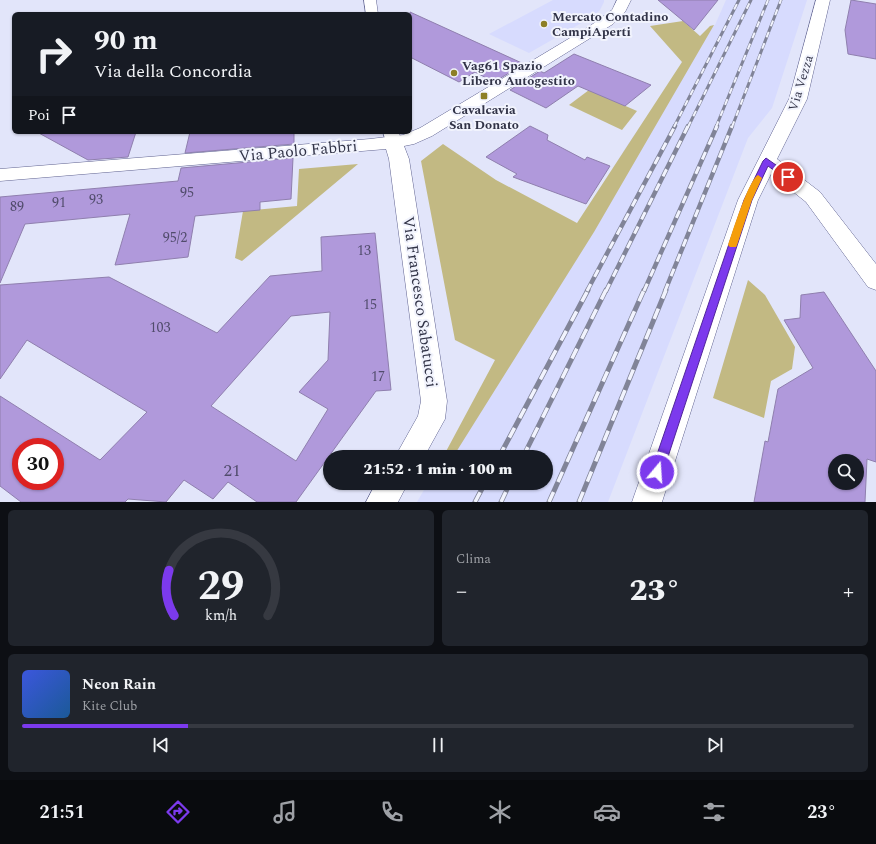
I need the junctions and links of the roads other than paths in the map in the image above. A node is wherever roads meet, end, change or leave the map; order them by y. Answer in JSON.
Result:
{"nodes":[{"id":1,"x":370,"y":0,"type":"edge"},
{"id":2,"x":624,"y":0,"type":"edge"},
{"id":3,"x":823,"y":0,"type":"edge"},
{"id":4,"x":372,"y":12,"type":"edge"},
{"id":5,"x":392,"y":137,"type":"edge"},
{"id":6,"x":766,"y":161,"type":"junction"},
{"id":7,"x":0,"y":175,"type":"edge"},
{"id":8,"x":876,"y":281,"type":"edge"},
{"id":9,"x":413,"y":450,"type":"edge"},
{"id":10,"x":389,"y":490,"type":"edge"},
{"id":11,"x":381,"y":502,"type":"edge"},
{"id":12,"x":647,"y":502,"type":"edge"}],
"edges":[{"from":1,"to":4,"type":"lane"},
{"from":2,"to":5,"type":"street","name":"Via Paolo Fabbri"},
{"from":3,"to":6,"type":"street","name":"Via Vezza"},
{"from":5,"to":7,"type":"street","name":"Via Paolo Fabbri"},
{"from":5,"to":9,"type":"street","name":"Via Francesco Sabatucci"},
{"from":6,"to":8,"type":"street"},
{"from":6,"to":12,"type":"street","name":"Via Vezza"},
{"from":10,"to":11,"type":"street"}]}
